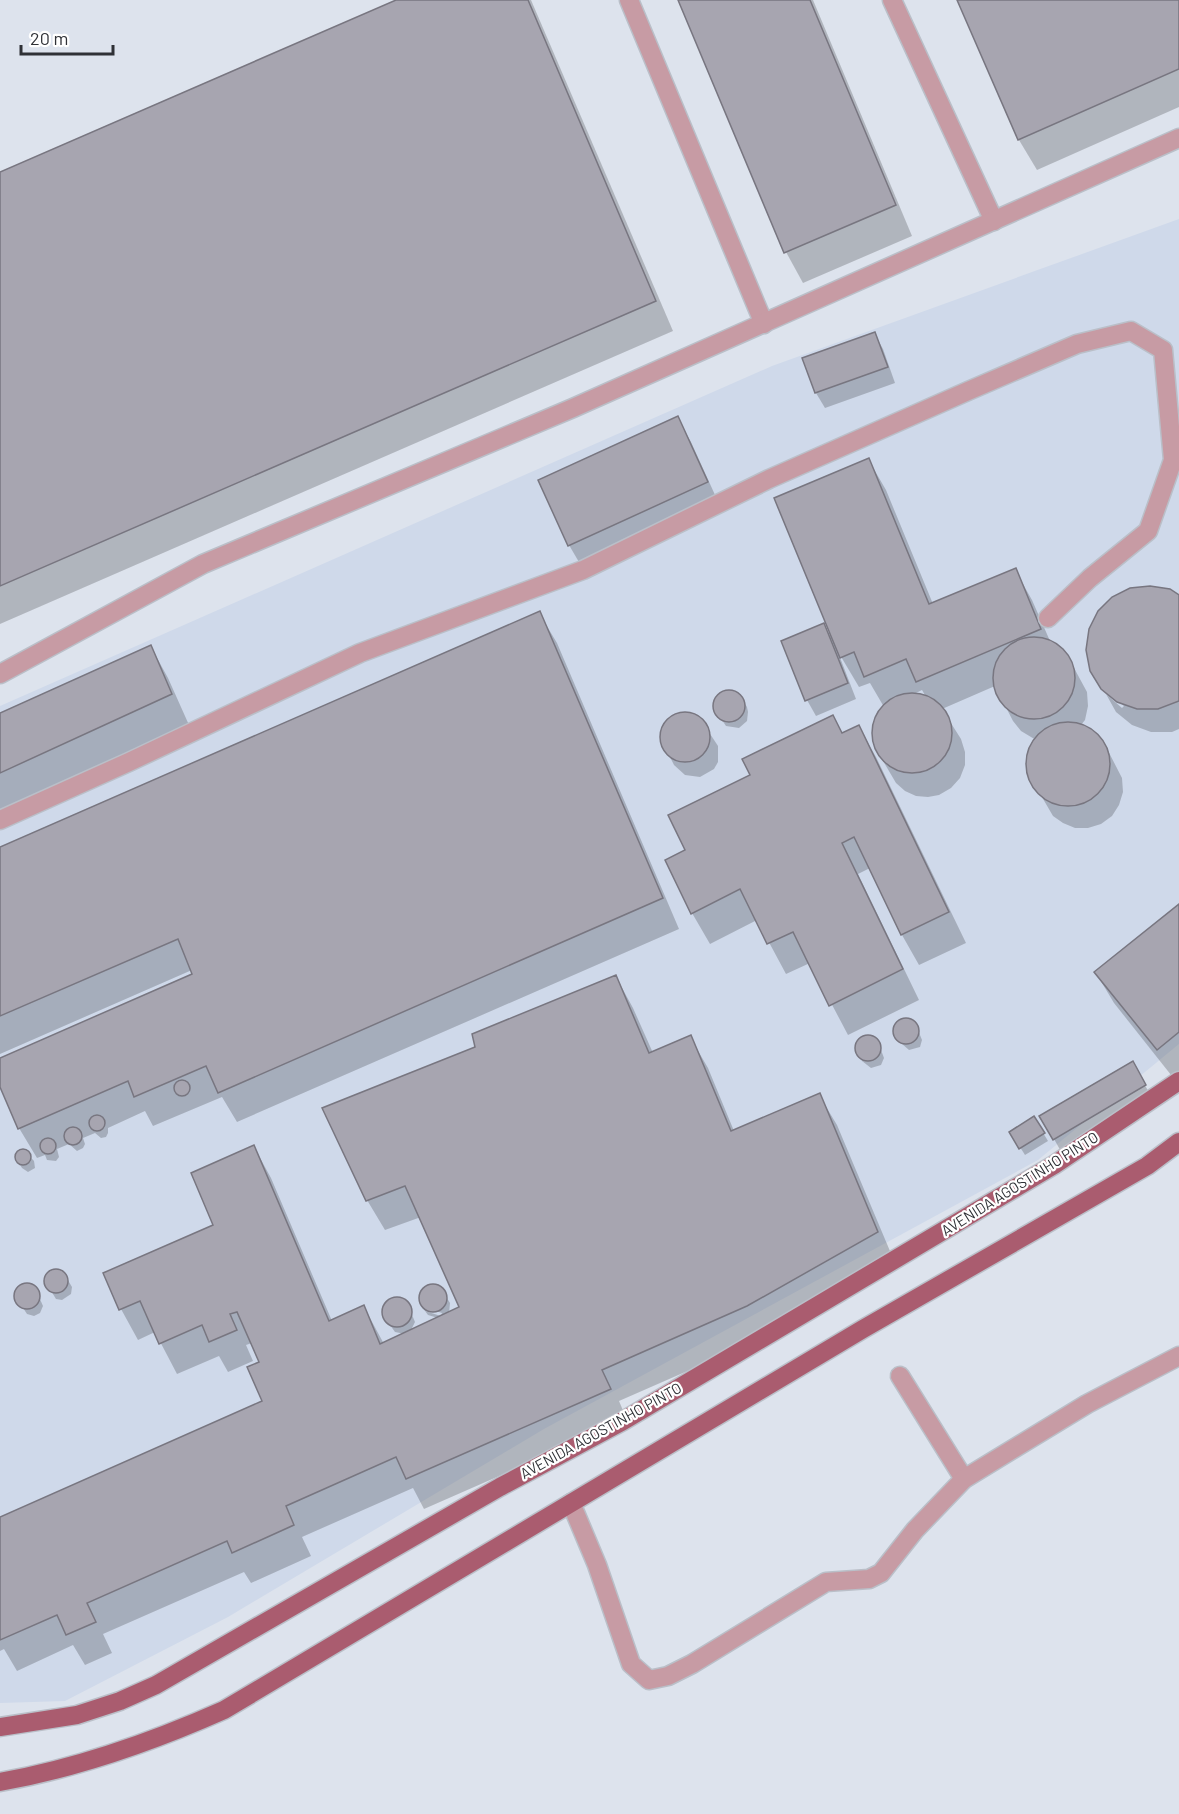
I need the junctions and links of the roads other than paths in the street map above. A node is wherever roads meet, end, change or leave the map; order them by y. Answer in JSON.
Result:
{"nodes":[{"id":1,"x":629,"y":0,"type":"edge"},
{"id":2,"x":892,"y":0,"type":"edge"},
{"id":3,"x":1179,"y":138,"type":"edge"},
{"id":4,"x":994,"y":221,"type":"junction"},
{"id":5,"x":764,"y":324,"type":"junction"},
{"id":6,"x":1048,"y":618,"type":"dead end"},
{"id":7,"x":0,"y":674,"type":"edge"},
{"id":8,"x":0,"y":820,"type":"edge"},
{"id":9,"x":1179,"y":1081,"type":"edge"},
{"id":10,"x":1179,"y":1142,"type":"edge"},
{"id":11,"x":1179,"y":1356,"type":"edge"},
{"id":12,"x":900,"y":1376,"type":"dead end"},
{"id":13,"x":964,"y":1479,"type":"junction"},
{"id":14,"x":571,"y":1503,"type":"junction"},
{"id":15,"x":0,"y":1727,"type":"edge"},
{"id":16,"x":0,"y":1782,"type":"edge"}],
"edges":[{"from":1,"to":5,"type":"lane"},
{"from":2,"to":4,"type":"lane"},
{"from":3,"to":4,"type":"lane"},
{"from":4,"to":5,"type":"lane"},
{"from":5,"to":7,"type":"lane"},
{"from":6,"to":8,"type":"lane"},
{"from":9,"to":15,"type":"main road","name":"AVENIDA AGOSTINHO PINTO"},
{"from":10,"to":14,"type":"main road"},
{"from":11,"to":13,"type":"lane"},
{"from":12,"to":13,"type":"lane"},
{"from":13,"to":14,"type":"lane"},
{"from":14,"to":16,"type":"main road"}]}
